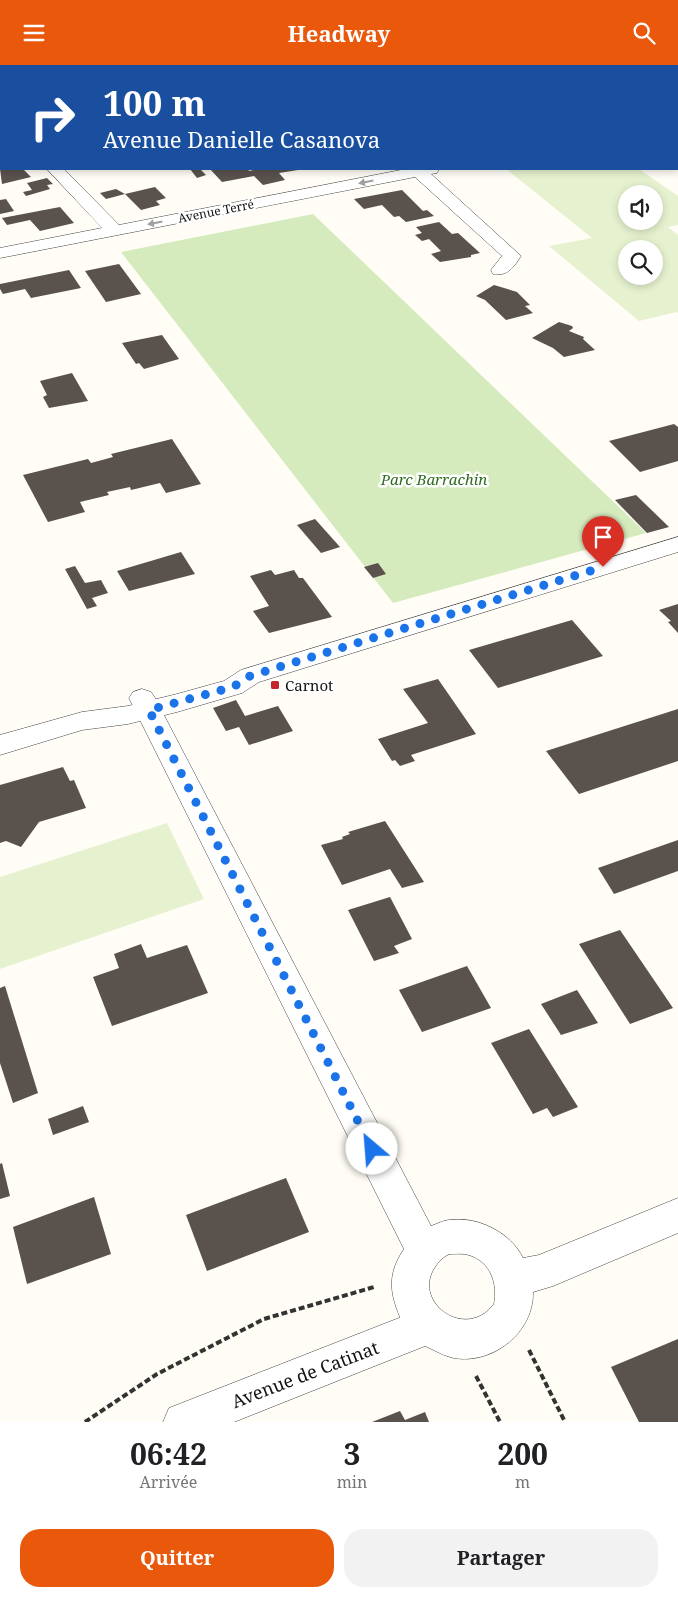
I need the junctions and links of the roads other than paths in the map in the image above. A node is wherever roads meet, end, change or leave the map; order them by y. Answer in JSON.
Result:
{"nodes":[{"id":1,"x":57,"y":170,"type":"edge"},
{"id":2,"x":425,"y":170,"type":"edge"},
{"id":3,"x":115,"y":231,"type":"junction"},
{"id":4,"x":0,"y":253,"type":"edge"},
{"id":5,"x":500,"y":270,"type":"dead end"},
{"id":6,"x":678,"y":545,"type":"edge"},
{"id":7,"x":146,"y":704,"type":"junction"},
{"id":8,"x":0,"y":745,"type":"edge"},
{"id":9,"x":678,"y":1215,"type":"edge"},
{"id":10,"x":418,"y":1264,"type":"junction"},
{"id":11,"x":514,"y":1278,"type":"junction"},
{"id":12,"x":423,"y":1320,"type":"junction"},
{"id":13,"x":183,"y":1422,"type":"edge"}],
"edges":[{"from":1,"to":3,"type":"street"},
{"from":2,"to":3,"type":"street","name":"Avenue Terré","one_way":true},
{"from":2,"to":5,"type":"street"},
{"from":3,"to":4,"type":"street","name":"Avenue Terré"},
{"from":6,"to":7,"type":"street"},
{"from":7,"to":8,"type":"street"},
{"from":7,"to":10,"type":"street"},
{"from":9,"to":11,"type":"street"},
{"from":10,"to":11,"type":"street"},
{"from":10,"to":12,"type":"street"},
{"from":11,"to":12,"type":"street"},
{"from":12,"to":13,"type":"street","name":"Avenue de Catinat"}]}
